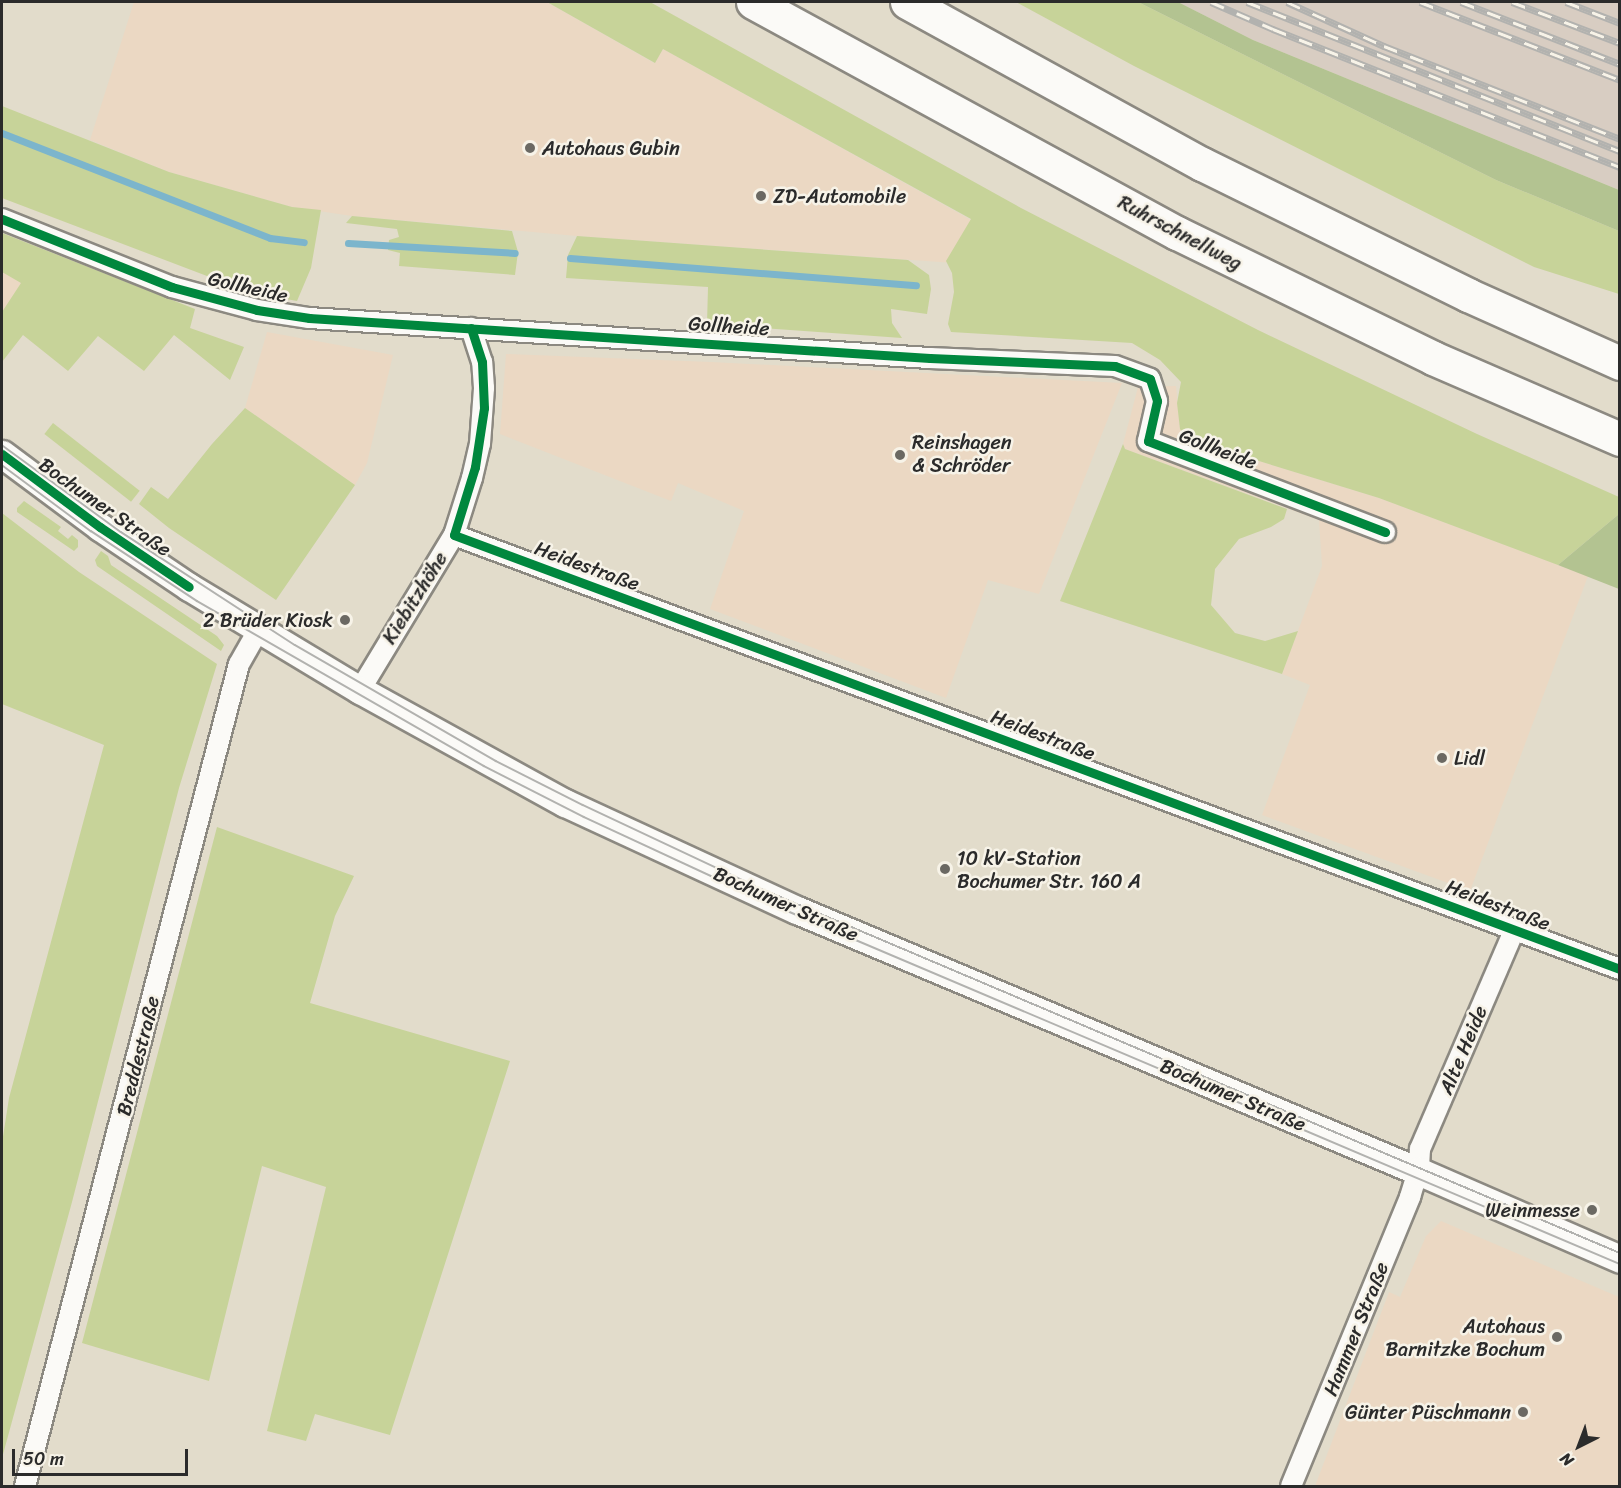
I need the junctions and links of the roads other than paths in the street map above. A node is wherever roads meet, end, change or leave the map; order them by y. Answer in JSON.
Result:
{"nodes":[{"id":1,"x":753,"y":2,"type":"edge"},
{"id":2,"x":907,"y":2,"type":"edge"},
{"id":3,"x":2,"y":219,"type":"edge"},
{"id":4,"x":471,"y":328,"type":"junction"},
{"id":5,"x":1620,"y":363,"type":"edge"},
{"id":6,"x":1620,"y":439,"type":"edge"},
{"id":7,"x":2,"y":454,"type":"edge"},
{"id":8,"x":1385,"y":532,"type":"dead end"},
{"id":9,"x":454,"y":535,"type":"junction"},
{"id":10,"x":259,"y":629,"type":"junction"},
{"id":11,"x":360,"y":690,"type":"junction"},
{"id":12,"x":1514,"y":931,"type":"junction"},
{"id":13,"x":1620,"y":969,"type":"edge"},
{"id":14,"x":1418,"y":1171,"type":"junction"},
{"id":15,"x":1620,"y":1259,"type":"edge"},
{"id":16,"x":25,"y":1486,"type":"edge"},
{"id":17,"x":1291,"y":1486,"type":"edge"}],
"edges":[{"from":1,"to":6,"type":"highway","name":"Ruhrschnellweg"},
{"from":2,"to":5,"type":"highway"},
{"from":3,"to":4,"type":"street","name":"Gollheide"},
{"from":4,"to":8,"type":"street","name":"Gollheide"},
{"from":4,"to":9,"type":"street","name":"Kiebitzhöhe"},
{"from":7,"to":10,"type":"main road","name":"Bochumer Straße"},
{"from":9,"to":11,"type":"street","name":"Kiebitzhöhe"},
{"from":9,"to":12,"type":"street","name":"Heidestraße"},
{"from":10,"to":11,"type":"main road","name":"Bochumer Straße"},
{"from":10,"to":16,"type":"street","name":"Breddestraße"},
{"from":11,"to":14,"type":"main road","name":"Bochumer Straße"},
{"from":12,"to":13,"type":"street","name":"Heidestraße"},
{"from":12,"to":14,"type":"street","name":"Alte Heide"},
{"from":14,"to":15,"type":"main road","name":"Bochumer Straße"},
{"from":14,"to":17,"type":"street","name":"Hammer Straße"}]}
